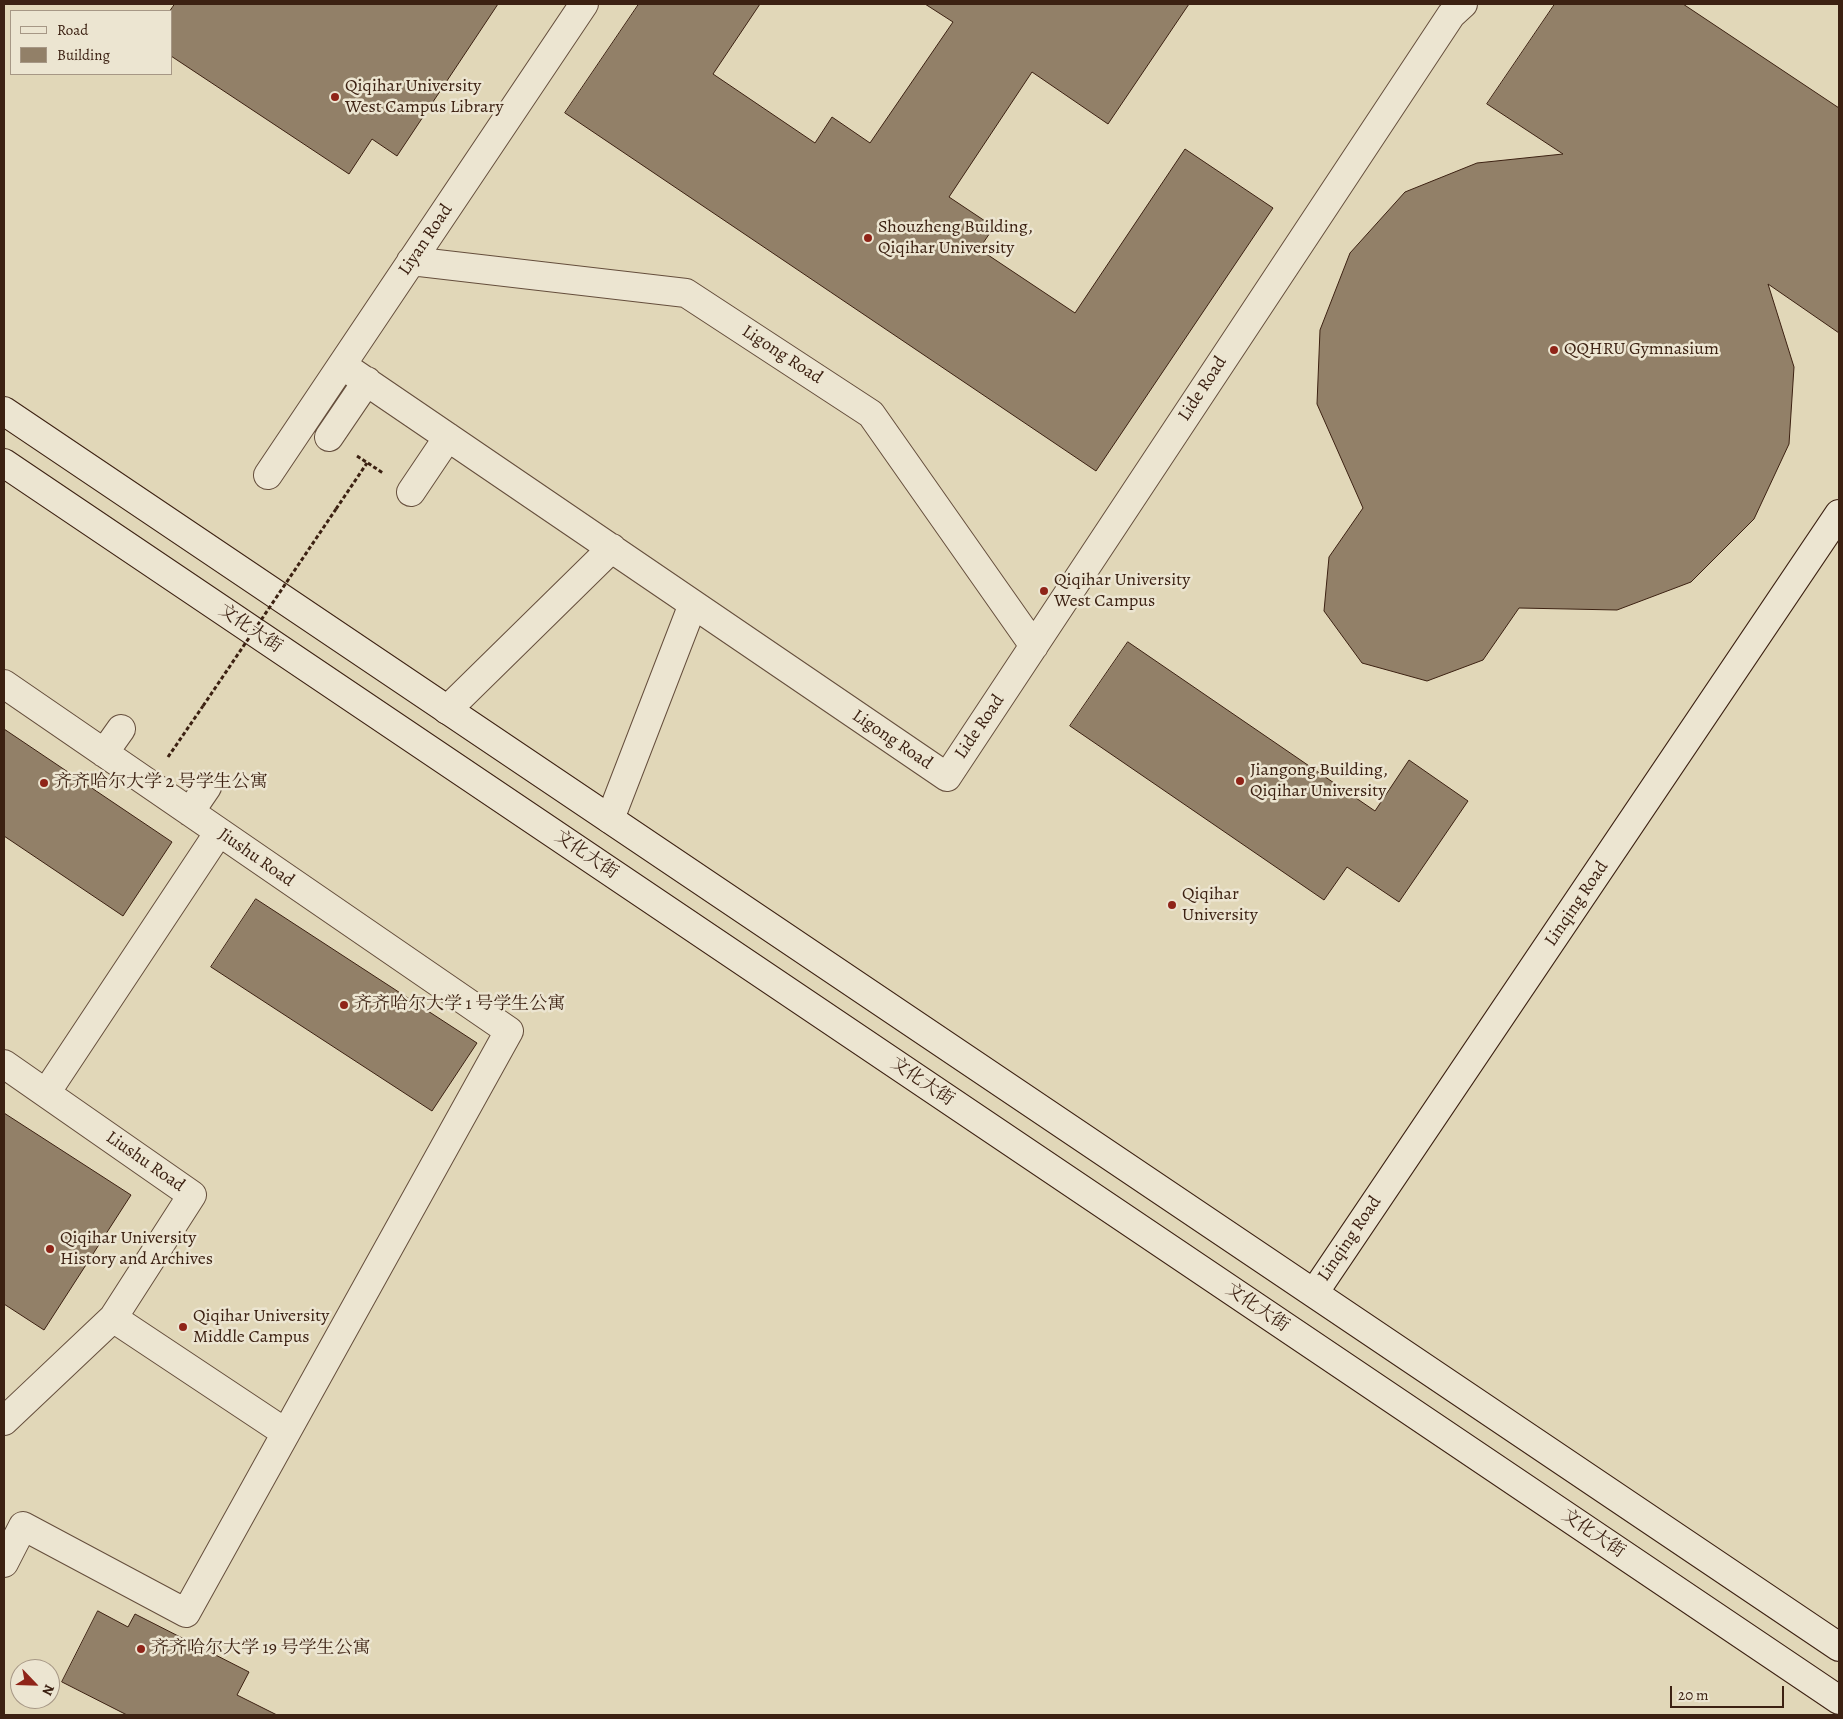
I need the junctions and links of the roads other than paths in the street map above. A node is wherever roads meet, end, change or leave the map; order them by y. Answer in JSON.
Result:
{"nodes":[{"id":1,"x":584,"y":4,"type":"edge"},
{"id":2,"x":1449,"y":7,"type":"edge"},
{"id":3,"x":412,"y":262,"type":"junction"},
{"id":4,"x":342,"y":365,"type":"junction"},
{"id":5,"x":367,"y":381,"type":"junction"},
{"id":6,"x":4,"y":411,"type":"edge"},
{"id":7,"x":448,"y":436,"type":"junction"},
{"id":8,"x":329,"y":437,"type":"road end"},
{"id":9,"x":4,"y":463,"type":"edge"},
{"id":10,"x":268,"y":475,"type":"dead end"},
{"id":11,"x":411,"y":492,"type":"road end"},
{"id":12,"x":1839,"y":514,"type":"edge"},
{"id":13,"x":612,"y":548,"type":"junction"},
{"id":14,"x":693,"y":604,"type":"junction"},
{"id":15,"x":1034,"y":646,"type":"junction"},
{"id":16,"x":4,"y":684,"type":"edge"},
{"id":17,"x":447,"y":710,"type":"junction"},
{"id":18,"x":121,"y":729,"type":"dead end"},
{"id":19,"x":104,"y":753,"type":"junction"},
{"id":20,"x":947,"y":777,"type":"joint"},
{"id":21,"x":207,"y":787,"type":"dead end"},
{"id":22,"x":190,"y":812,"type":"junction"},
{"id":23,"x":610,"y":819,"type":"junction"},
{"id":24,"x":219,"y":832,"type":"junction"},
{"id":25,"x":4,"y":1064,"type":"edge"},
{"id":26,"x":46,"y":1093,"type":"junction"},
{"id":27,"x":1314,"y":1293,"type":"junction"},
{"id":28,"x":113,"y":1318,"type":"junction"},
{"id":29,"x":4,"y":1421,"type":"edge"},
{"id":30,"x":286,"y":1433,"type":"junction"},
{"id":31,"x":4,"y":1563,"type":"edge"},
{"id":32,"x":1839,"y":1647,"type":"edge"},
{"id":33,"x":1839,"y":1700,"type":"edge"}],
"edges":[{"from":1,"to":3,"type":"street","name":"Liyan Road"},
{"from":2,"to":15,"type":"street","name":"Lide Road"},
{"from":3,"to":4,"type":"street","name":"Liyan Road"},
{"from":3,"to":15,"type":"street","name":"Ligong Road"},
{"from":4,"to":5,"type":"street","name":"Ligong Road"},
{"from":4,"to":10,"type":"street","name":"Liyan Road"},
{"from":5,"to":7,"type":"street","name":"Ligong Road"},
{"from":5,"to":8,"type":"street"},
{"from":6,"to":17,"type":"street"},
{"from":7,"to":11,"type":"street"},
{"from":7,"to":13,"type":"street","name":"Ligong Road"},
{"from":9,"to":33,"type":"street","name":"文化大街"},
{"from":12,"to":27,"type":"street","name":"Linqing Road"},
{"from":13,"to":14,"type":"street","name":"Ligong Road"},
{"from":13,"to":17,"type":"street"},
{"from":14,"to":20,"type":"street","name":"Ligong Road"},
{"from":14,"to":23,"type":"street"},
{"from":15,"to":20,"type":"street","name":"Lide Road"},
{"from":16,"to":19,"type":"street","name":"Jiushu Road"},
{"from":17,"to":23,"type":"street"},
{"from":18,"to":19,"type":"street"},
{"from":19,"to":22,"type":"street","name":"Jiushu Road"},
{"from":21,"to":22,"type":"street"},
{"from":22,"to":24,"type":"street","name":"Jiushu Road"},
{"from":23,"to":27,"type":"street"},
{"from":24,"to":26,"type":"street"},
{"from":24,"to":30,"type":"street","name":"Jiushu Road"},
{"from":25,"to":26,"type":"street","name":"Liushu Road"},
{"from":26,"to":28,"type":"street","name":"Liushu Road"},
{"from":27,"to":32,"type":"street"},
{"from":28,"to":29,"type":"street"},
{"from":28,"to":30,"type":"street"},
{"from":30,"to":31,"type":"street"}]}
